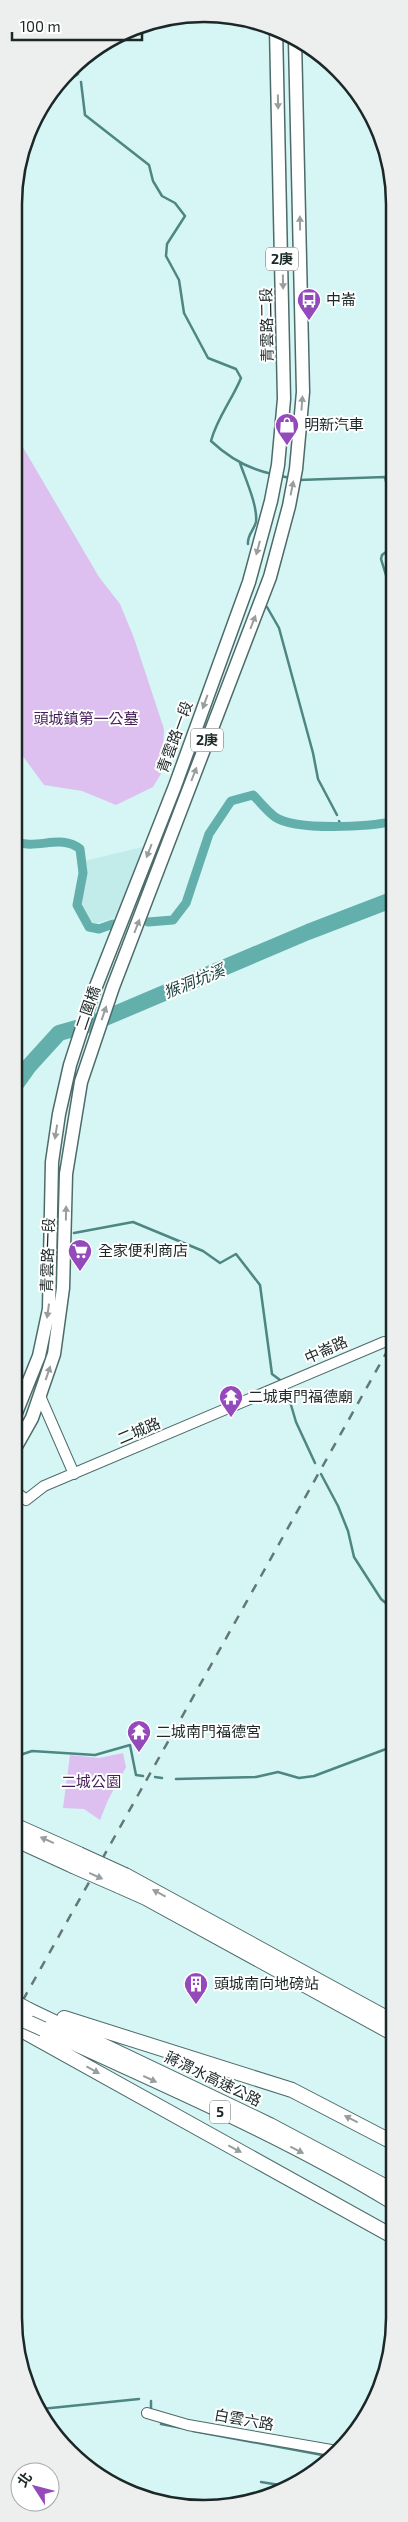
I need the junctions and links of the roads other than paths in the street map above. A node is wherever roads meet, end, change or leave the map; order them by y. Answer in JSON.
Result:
{"nodes":[{"id":1,"x":276,"y":37,"type":"edge"},
{"id":2,"x":295,"y":47,"type":"edge"},
{"id":3,"x":271,"y":501,"type":"joint"},
{"id":4,"x":119,"y":971,"type":"joint"},
{"id":5,"x":98,"y":981,"type":"joint"},
{"id":6,"x":89,"y":1055,"type":"joint"},
{"id":7,"x":70,"y":1065,"type":"joint"},
{"id":8,"x":384,"y":1342,"type":"tunnel mouth"},
{"id":9,"x":280,"y":1387,"type":"joint"},
{"id":10,"x":40,"y":1396,"type":"junction"},
{"id":11,"x":22,"y":1398,"type":"edge"},
{"id":12,"x":22,"y":1436,"type":"edge"},
{"id":13,"x":74,"y":1474,"type":"junction"},
{"id":14,"x":22,"y":1497,"type":"edge"},
{"id":15,"x":22,"y":1830,"type":"edge"},
{"id":16,"x":22,"y":1842,"type":"edge"},
{"id":17,"x":76,"y":1860,"type":"junction"},
{"id":18,"x":122,"y":1881,"type":"junction"},
{"id":19,"x":351,"y":1999,"type":"junction"},
{"id":20,"x":22,"y":2006,"type":"edge"},
{"id":21,"x":386,"y":2014,"type":"edge"},
{"id":22,"x":22,"y":2017,"type":"edge"},
{"id":23,"x":386,"y":2018,"type":"edge"},
{"id":24,"x":47,"y":2021,"type":"junction"},
{"id":25,"x":22,"y":2030,"type":"edge"},
{"id":26,"x":386,"y":2030,"type":"edge"},
{"id":27,"x":386,"y":2139,"type":"edge"},
{"id":28,"x":386,"y":2188,"type":"edge"},
{"id":29,"x":386,"y":2199,"type":"edge"},
{"id":30,"x":386,"y":2233,"type":"edge"},
{"id":31,"x":147,"y":2413,"type":"dead end"},
{"id":32,"x":328,"y":2450,"type":"edge"}],
"edges":[{"from":1,"to":3,"type":"main road","name":"青雲路二段","number":"2庚","one_way":true},
{"from":4,"to":2,"type":"main road","name":"青雲路一段","number":"2庚","one_way":true},
{"from":3,"to":5,"type":"main road","name":"青雲路一段","number":"2庚","one_way":true},
{"from":6,"to":4,"type":"main road","name":"二圍橋","number":"2庚","one_way":true},
{"from":5,"to":7,"type":"main road","name":"二圍橋","number":"2庚"},
{"from":10,"to":6,"type":"main road","name":"青雲路一段","number":"2庚","one_way":true},
{"from":7,"to":11,"type":"main road","name":"青雲路一段","number":"2庚","one_way":true},
{"from":8,"to":9,"type":"street","name":"中崙路"},
{"from":9,"to":13,"type":"street","name":"二城路"},
{"from":10,"to":12,"type":"main road","name":"青雲路一段","number":"2庚"},
{"from":10,"to":13,"type":"street"},
{"from":13,"to":14,"type":"street","name":"二城路"},
{"from":17,"to":15,"type":"highway","one_way":true},
{"from":16,"to":17,"type":"highway"},
{"from":17,"to":18,"type":"highway","bridge":true},
{"from":19,"to":18,"type":"highway","one_way":true},
{"from":18,"to":26,"type":"highway"},
{"from":19,"to":21,"type":"highway"},
{"from":19,"to":23,"type":"highway"},
{"from":20,"to":24,"type":"highway","name":"蔣渭水高速公路","number":"5","bridge":true},
{"from":22,"to":24,"type":"highway","name":"蔣渭水高速公路","number":"5","bridge":true},
{"from":27,"to":24,"type":"highway","one_way":true},
{"from":24,"to":28,"type":"highway","name":"蔣渭水高速公路","number":"5"},
{"from":24,"to":29,"type":"highway","name":"蔣渭水高速公路","number":"5","one_way":true},
{"from":25,"to":30,"type":"highway","one_way":true},
{"from":31,"to":32,"type":"street","name":"白雲六路"}]}
